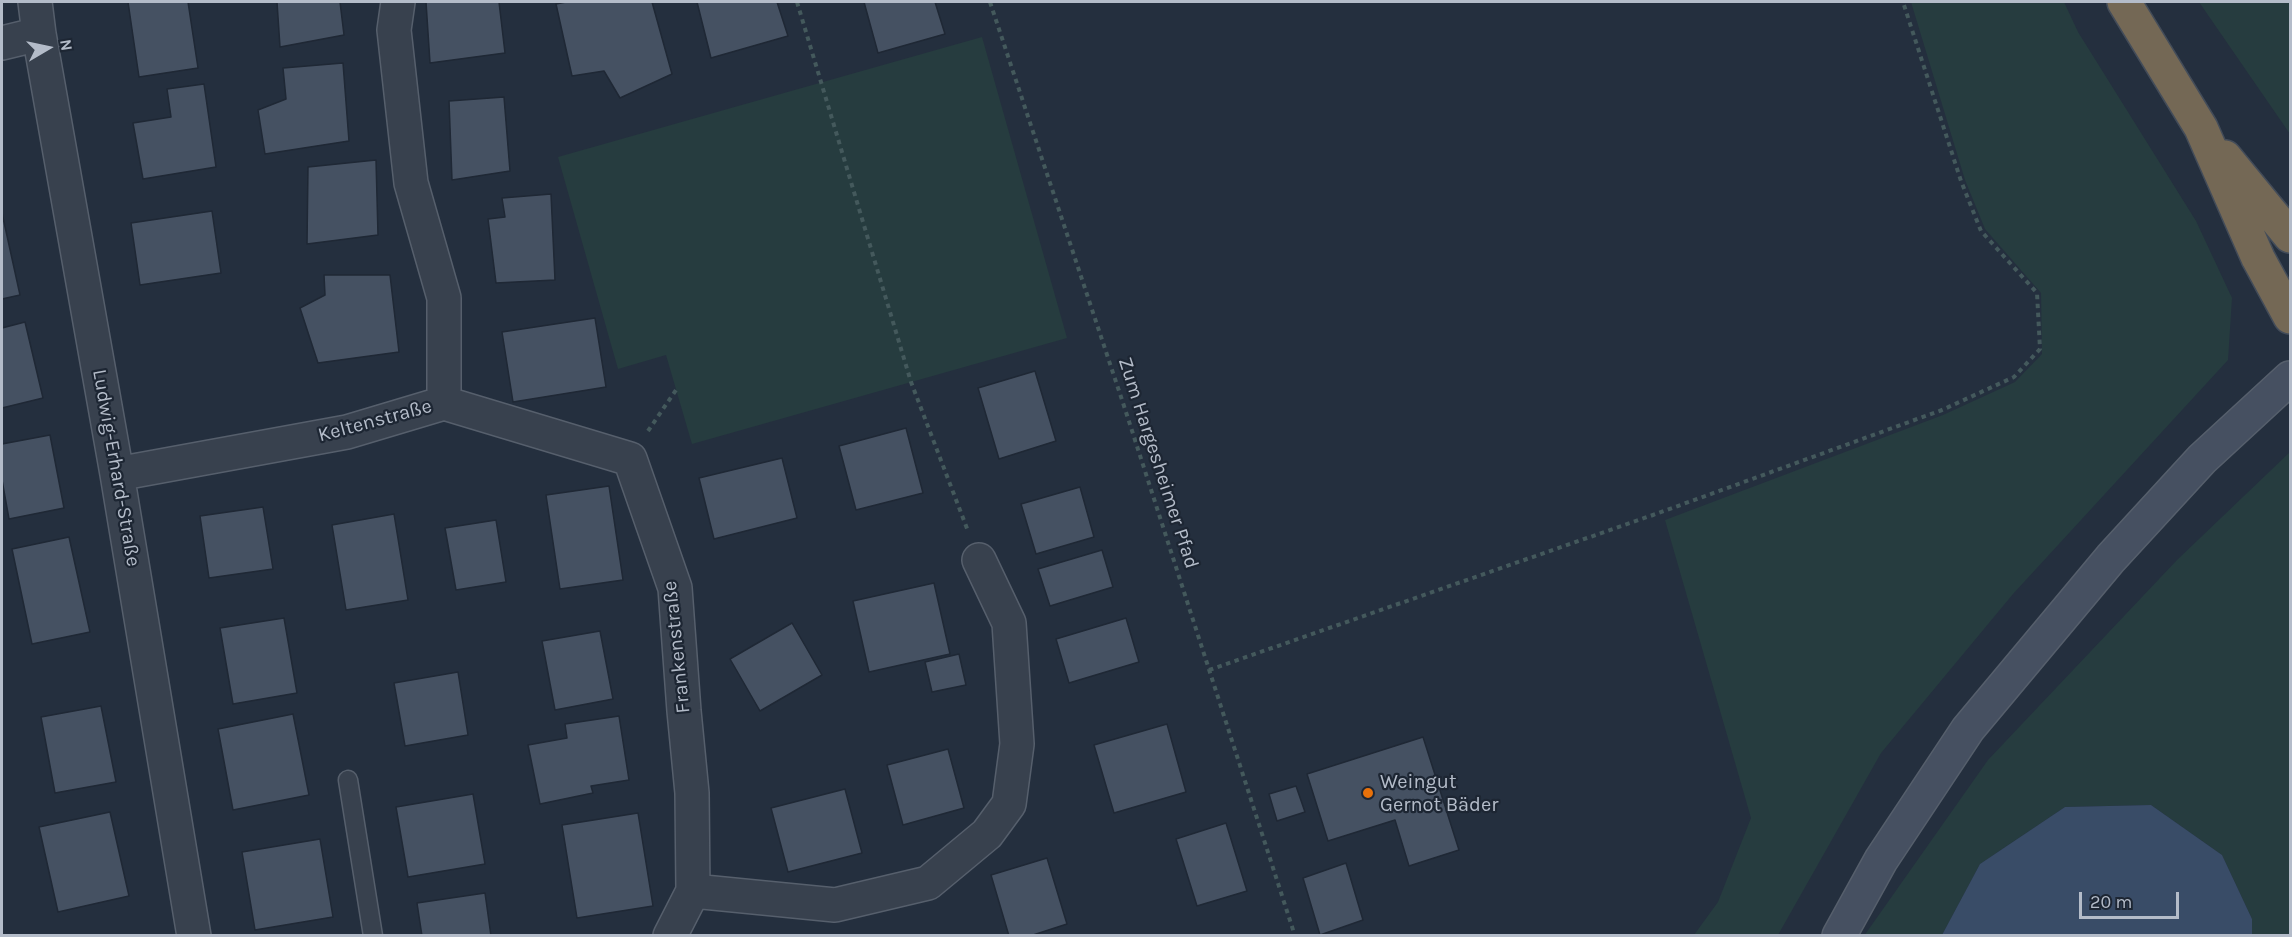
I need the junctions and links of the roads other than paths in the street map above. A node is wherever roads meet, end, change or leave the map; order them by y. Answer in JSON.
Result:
{"nodes":[{"id":1,"x":35,"y":2,"type":"edge"},
{"id":2,"x":398,"y":2,"type":"edge"},
{"id":3,"x":2124,"y":2,"type":"edge"},
{"id":4,"x":39,"y":34,"type":"junction"},
{"id":5,"x":2,"y":43,"type":"edge"},
{"id":6,"x":2201,"y":128,"type":"junction"},
{"id":7,"x":2289,"y":231,"type":"edge"},
{"id":8,"x":2290,"y":317,"type":"edge"},
{"id":9,"x":2290,"y":378,"type":"edge"},
{"id":10,"x":444,"y":403,"type":"junction"},
{"id":11,"x":117,"y":474,"type":"junction"},
{"id":12,"x":979,"y":560,"type":"road end"},
{"id":13,"x":348,"y":780,"type":"dead end"},
{"id":14,"x":693,"y":891,"type":"junction"},
{"id":15,"x":194,"y":936,"type":"edge"},
{"id":16,"x":373,"y":936,"type":"edge"},
{"id":17,"x":670,"y":936,"type":"edge"},
{"id":18,"x":1839,"y":936,"type":"edge"}],
"edges":[{"from":1,"to":4,"type":"street","name":"Ludwig-Erhard-Straße"},
{"from":2,"to":10,"type":"street","name":"Keltenstraße"},
{"from":3,"to":6,"type":"highway"},
{"from":4,"to":5,"type":"street"},
{"from":4,"to":11,"type":"street","name":"Ludwig-Erhard-Straße"},
{"from":6,"to":7,"type":"highway"},
{"from":6,"to":8,"type":"highway"},
{"from":9,"to":18,"type":"main road"},
{"from":10,"to":11,"type":"street","name":"Keltenstraße"},
{"from":10,"to":14,"type":"street","name":"Frankenstraße"},
{"from":11,"to":15,"type":"street","name":"Ludwig-Erhard-Straße"},
{"from":12,"to":14,"type":"street"},
{"from":13,"to":16,"type":"lane"},
{"from":14,"to":17,"type":"street","name":"Frankenstraße"}]}
